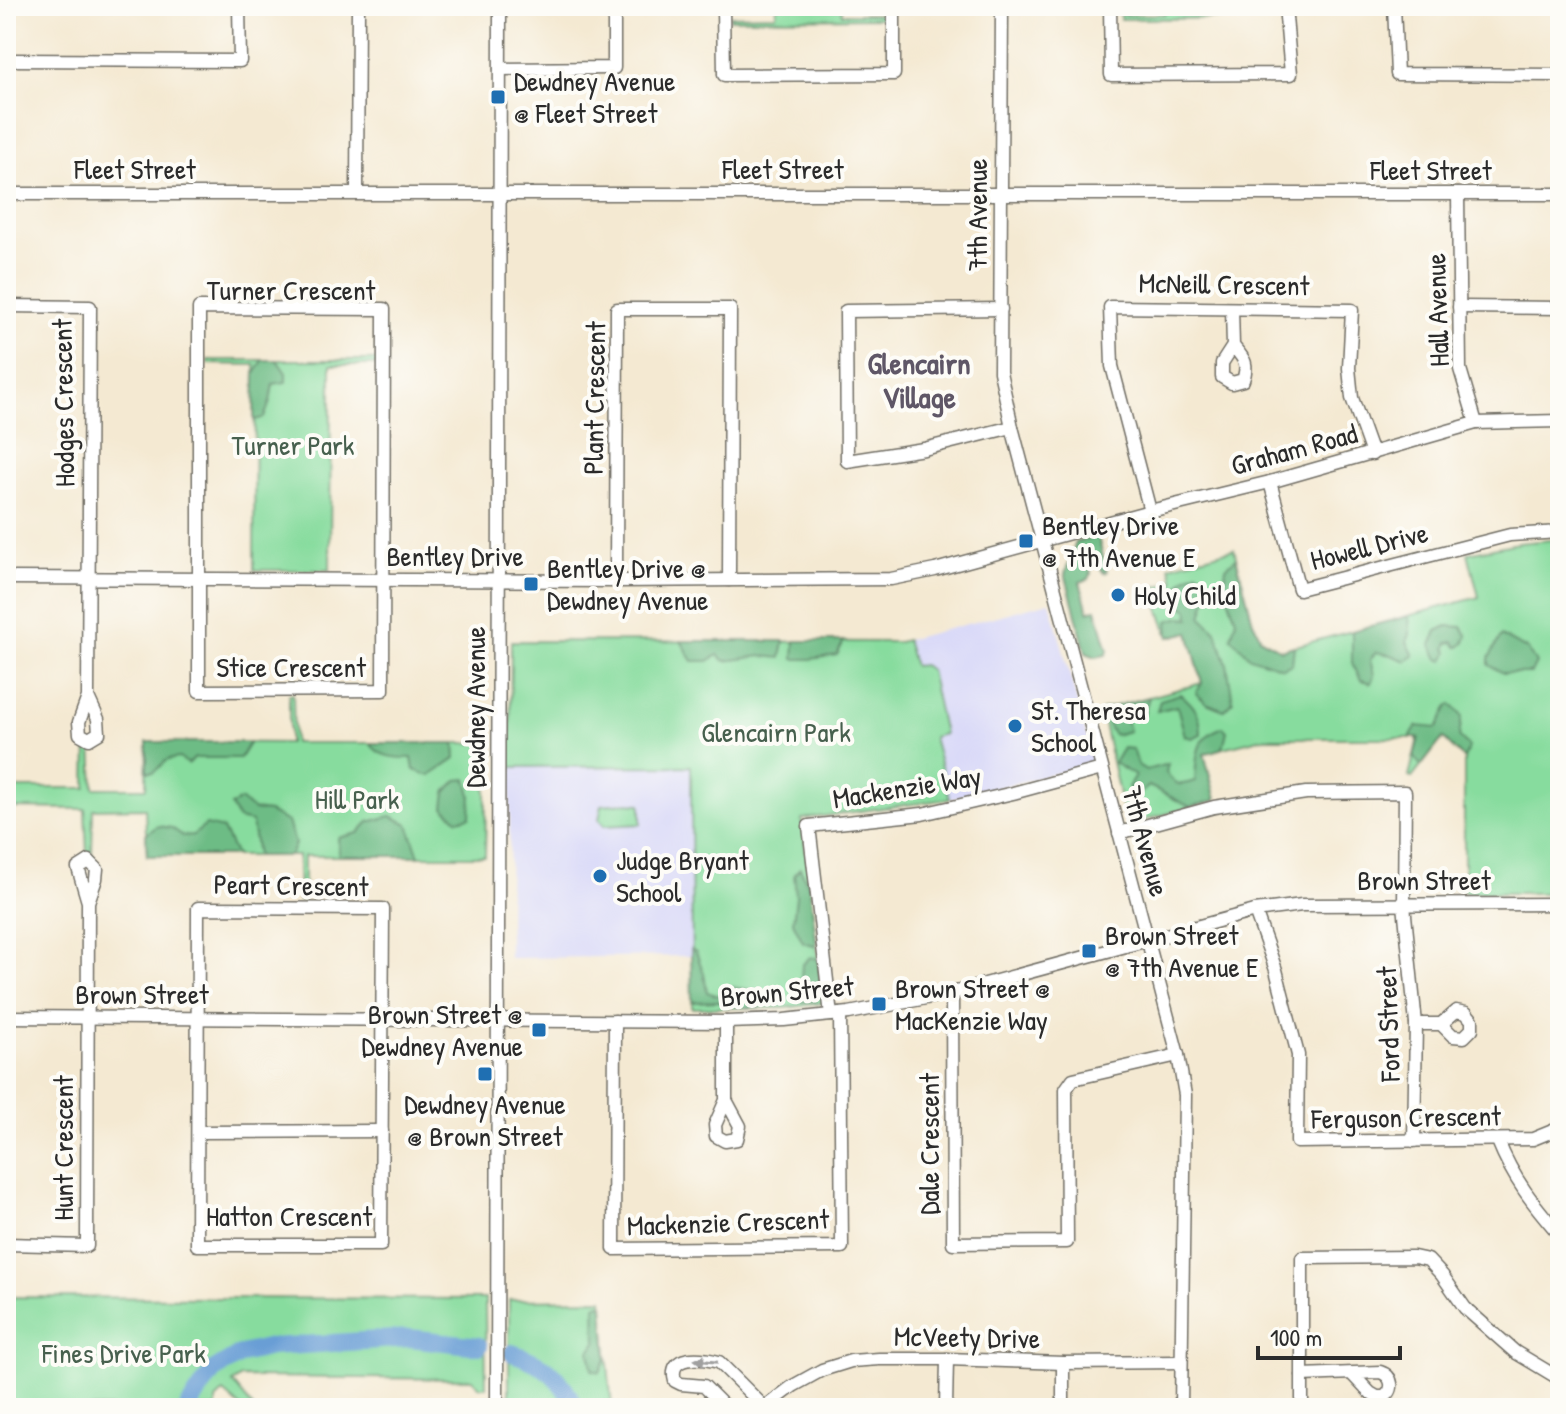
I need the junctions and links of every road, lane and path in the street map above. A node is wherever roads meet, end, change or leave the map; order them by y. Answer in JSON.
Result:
{"nodes":[{"id":1,"x":239,"y":6,"type":"edge"},
{"id":2,"x":358,"y":6,"type":"edge"},
{"id":3,"x":500,"y":6,"type":"edge"},
{"id":4,"x":614,"y":6,"type":"edge"},
{"id":5,"x":723,"y":6,"type":"edge"},
{"id":6,"x":894,"y":6,"type":"edge"},
{"id":7,"x":1002,"y":6,"type":"edge"},
{"id":8,"x":1110,"y":6,"type":"edge"},
{"id":9,"x":1285,"y":6,"type":"edge"},
{"id":10,"x":1394,"y":6,"type":"edge"},
{"id":11,"x":6,"y":60,"type":"edge"},
{"id":12,"x":500,"y":69,"type":"junction"},
{"id":13,"x":1560,"y":75,"type":"edge"},
{"id":14,"x":357,"y":192,"type":"junction"},
{"id":15,"x":1001,"y":192,"type":"junction"},
{"id":16,"x":500,"y":193,"type":"junction"},
{"id":17,"x":6,"y":194,"type":"edge"},
{"id":18,"x":1458,"y":194,"type":"junction"},
{"id":19,"x":1560,"y":194,"type":"edge"},
{"id":20,"x":6,"y":306,"type":"edge"},
{"id":21,"x":1459,"y":307,"type":"junction"},
{"id":22,"x":1560,"y":308,"type":"edge"},
{"id":23,"x":1001,"y":309,"type":"junction"},
{"id":24,"x":1232,"y":309,"type":"junction"},
{"id":25,"x":1233,"y":346,"type":"dead end"},
{"id":26,"x":1560,"y":421,"type":"edge"},
{"id":27,"x":1476,"y":423,"type":"junction"},
{"id":28,"x":1012,"y":427,"type":"junction"},
{"id":29,"x":1372,"y":454,"type":"junction"},
{"id":30,"x":1270,"y":482,"type":"junction"},
{"id":31,"x":1150,"y":511,"type":"junction"},
{"id":32,"x":1560,"y":532,"type":"edge"},
{"id":33,"x":1043,"y":541,"type":"junction"},
{"id":34,"x":6,"y":578,"type":"edge"},
{"id":35,"x":88,"y":579,"type":"junction"},
{"id":36,"x":383,"y":579,"type":"junction"},
{"id":37,"x":198,"y":580,"type":"junction"},
{"id":38,"x":499,"y":580,"type":"junction"},
{"id":39,"x":729,"y":580,"type":"junction"},
{"id":40,"x":616,"y":581,"type":"junction"},
{"id":41,"x":88,"y":697,"type":"dead end"},
{"id":42,"x":1102,"y":769,"type":"junction"},
{"id":43,"x":1119,"y":833,"type":"junction"},
{"id":44,"x":88,"y":902,"type":"dead end"},
{"id":45,"x":1560,"y":904,"type":"edge"},
{"id":46,"x":1404,"y":905,"type":"junction"},
{"id":47,"x":1255,"y":911,"type":"junction"},
{"id":48,"x":1148,"y":939,"type":"junction"},
{"id":49,"x":952,"y":993,"type":"junction"},
{"id":50,"x":836,"y":1014,"type":"junction"},
{"id":51,"x":6,"y":1017,"type":"edge"},
{"id":52,"x":87,"y":1017,"type":"junction"},
{"id":53,"x":197,"y":1018,"type":"junction"},
{"id":54,"x":383,"y":1019,"type":"junction"},
{"id":55,"x":498,"y":1020,"type":"junction"},
{"id":56,"x":615,"y":1021,"type":"junction"},
{"id":57,"x":726,"y":1022,"type":"junction"},
{"id":58,"x":1416,"y":1024,"type":"junction"},
{"id":59,"x":1441,"y":1024,"type":"dead end"},
{"id":60,"x":1178,"y":1055,"type":"junction"},
{"id":61,"x":726,"y":1100,"type":"dead end"},
{"id":62,"x":1560,"y":1128,"type":"edge"},
{"id":63,"x":382,"y":1131,"type":"junction"},
{"id":64,"x":198,"y":1132,"type":"junction"},
{"id":65,"x":1414,"y":1141,"type":"junction"},
{"id":66,"x":1498,"y":1141,"type":"junction"},
{"id":67,"x":1560,"y":1235,"type":"edge"},
{"id":68,"x":6,"y":1244,"type":"edge"},
{"id":69,"x":947,"y":1359,"type":"junction"},
{"id":70,"x":1181,"y":1362,"type":"junction"},
{"id":71,"x":1063,"y":1363,"type":"junction"},
{"id":72,"x":1352,"y":1374,"type":"dead end"},
{"id":73,"x":1302,"y":1375,"type":"junction"},
{"id":74,"x":1560,"y":1379,"type":"edge"},
{"id":75,"x":497,"y":1408,"type":"edge"},
{"id":76,"x":726,"y":1408,"type":"edge"},
{"id":77,"x":764,"y":1408,"type":"edge"},
{"id":78,"x":946,"y":1408,"type":"edge"},
{"id":79,"x":1063,"y":1408,"type":"edge"},
{"id":80,"x":1181,"y":1408,"type":"edge"},
{"id":81,"x":1302,"y":1408,"type":"edge"}],
"edges":[{"from":1,"to":11,"type":"street"},
{"from":2,"to":14,"type":"street"},
{"from":3,"to":12,"type":"street","name":"Dewdney Avenue"},
{"from":4,"to":12,"type":"street"},
{"from":5,"to":6,"type":"street"},
{"from":7,"to":15,"type":"street","name":"7th Avenue"},
{"from":8,"to":9,"type":"street"},
{"from":10,"to":13,"type":"street"},
{"from":12,"to":16,"type":"street","name":"Dewdney Avenue"},
{"from":14,"to":16,"type":"street","name":"Fleet Street"},
{"from":14,"to":17,"type":"street","name":"Fleet Street"},
{"from":15,"to":16,"type":"street","name":"Fleet Street"},
{"from":15,"to":18,"type":"street","name":"Fleet Street"},
{"from":15,"to":23,"type":"street","name":"7th Avenue"},
{"from":16,"to":38,"type":"street","name":"Dewdney Avenue"},
{"from":18,"to":19,"type":"street","name":"Fleet Street"},
{"from":18,"to":21,"type":"street","name":"Hall Avenue"},
{"from":20,"to":35,"type":"street","name":"Hodges Crescent"},
{"from":21,"to":22,"type":"street"},
{"from":21,"to":27,"type":"street","name":"Hall Avenue"},
{"from":23,"to":28,"type":"street","name":"7th Avenue"},
{"from":23,"to":28,"type":"street"},
{"from":24,"to":25,"type":"street"},
{"from":24,"to":29,"type":"street","name":"McNeill Crescent"},
{"from":24,"to":31,"type":"street","name":"McNeill Crescent"},
{"from":26,"to":27,"type":"street","name":"Graham Road"},
{"from":27,"to":29,"type":"street","name":"Graham Road"},
{"from":28,"to":33,"type":"street","name":"7th Avenue"},
{"from":29,"to":30,"type":"street","name":"Graham Road"},
{"from":30,"to":31,"type":"street","name":"Graham Road"},
{"from":30,"to":32,"type":"street","name":"Howell Drive"},
{"from":31,"to":33,"type":"street","name":"Graham Road"},
{"from":33,"to":39,"type":"street","name":"Bentley Drive"},
{"from":33,"to":42,"type":"street","name":"7th Avenue"},
{"from":34,"to":35,"type":"street","name":"Bentley Drive"},
{"from":35,"to":37,"type":"street","name":"Bentley Drive"},
{"from":35,"to":41,"type":"street"},
{"from":36,"to":37,"type":"street","name":"Bentley Drive"},
{"from":36,"to":37,"type":"street","name":"Stice Crescent"},
{"from":36,"to":37,"type":"street","name":"Turner Crescent"},
{"from":36,"to":38,"type":"street","name":"Bentley Drive"},
{"from":38,"to":40,"type":"street","name":"Bentley Drive"},
{"from":38,"to":55,"type":"street","name":"Dewdney Avenue"},
{"from":39,"to":40,"type":"street","name":"Bentley Drive"},
{"from":39,"to":40,"type":"street","name":"Plant Crescent"},
{"from":42,"to":43,"type":"street","name":"7th Avenue"},
{"from":42,"to":50,"type":"street","name":"Mackenzie Way"},
{"from":43,"to":46,"type":"street","name":"Ford Street"},
{"from":43,"to":48,"type":"street","name":"7th Avenue"},
{"from":44,"to":52,"type":"street"},
{"from":45,"to":46,"type":"street","name":"Brown Street"},
{"from":46,"to":47,"type":"street","name":"Brown Street"},
{"from":46,"to":58,"type":"street","name":"Ford Street"},
{"from":47,"to":48,"type":"street","name":"Brown Street"},
{"from":47,"to":65,"type":"street","name":"Ferguson Crescent"},
{"from":48,"to":49,"type":"street","name":"Brown Street"},
{"from":48,"to":60,"type":"street","name":"7th Avenue"},
{"from":49,"to":50,"type":"street","name":"Brown Street"},
{"from":49,"to":60,"type":"street","name":"Dale Crescent"},
{"from":50,"to":56,"type":"street","name":"Mackenzie Crescent"},
{"from":50,"to":57,"type":"street","name":"Brown Street"},
{"from":51,"to":52,"type":"street","name":"Brown Street"},
{"from":52,"to":53,"type":"street","name":"Brown Street"},
{"from":52,"to":68,"type":"street","name":"Hunt Crescent"},
{"from":53,"to":54,"type":"street","name":"Brown Street"},
{"from":53,"to":54,"type":"street","name":"Peart Crescent"},
{"from":53,"to":64,"type":"street","name":"Hatton Crescent"},
{"from":54,"to":55,"type":"street","name":"Brown Street"},
{"from":54,"to":63,"type":"street","name":"Hatton Crescent"},
{"from":55,"to":56,"type":"street","name":"Brown Street"},
{"from":55,"to":75,"type":"street","name":"Dewdney Avenue"},
{"from":56,"to":57,"type":"street","name":"Brown Street"},
{"from":57,"to":61,"type":"street"},
{"from":58,"to":59,"type":"street"},
{"from":58,"to":65,"type":"street","name":"Ford Street"},
{"from":60,"to":70,"type":"street","name":"7th Avenue"},
{"from":62,"to":66,"type":"street","name":"Ferguson Crescent"},
{"from":63,"to":64,"type":"street"},
{"from":63,"to":64,"type":"street","name":"Hatton Crescent"},
{"from":65,"to":66,"type":"street","name":"Ferguson Crescent"},
{"from":66,"to":67,"type":"street"},
{"from":69,"to":71,"type":"street","name":"McVeety Drive"},
{"from":69,"to":77,"type":"street","name":"McVeety Drive"},
{"from":69,"to":78,"type":"street"},
{"from":70,"to":71,"type":"street","name":"McVeety Drive"},
{"from":70,"to":80,"type":"street","name":"7th Avenue"},
{"from":71,"to":79,"type":"street"},
{"from":72,"to":73,"type":"street"},
{"from":73,"to":74,"type":"street"},
{"from":73,"to":81,"type":"street"},
{"from":77,"to":76,"type":"street","one_way":true}]}
